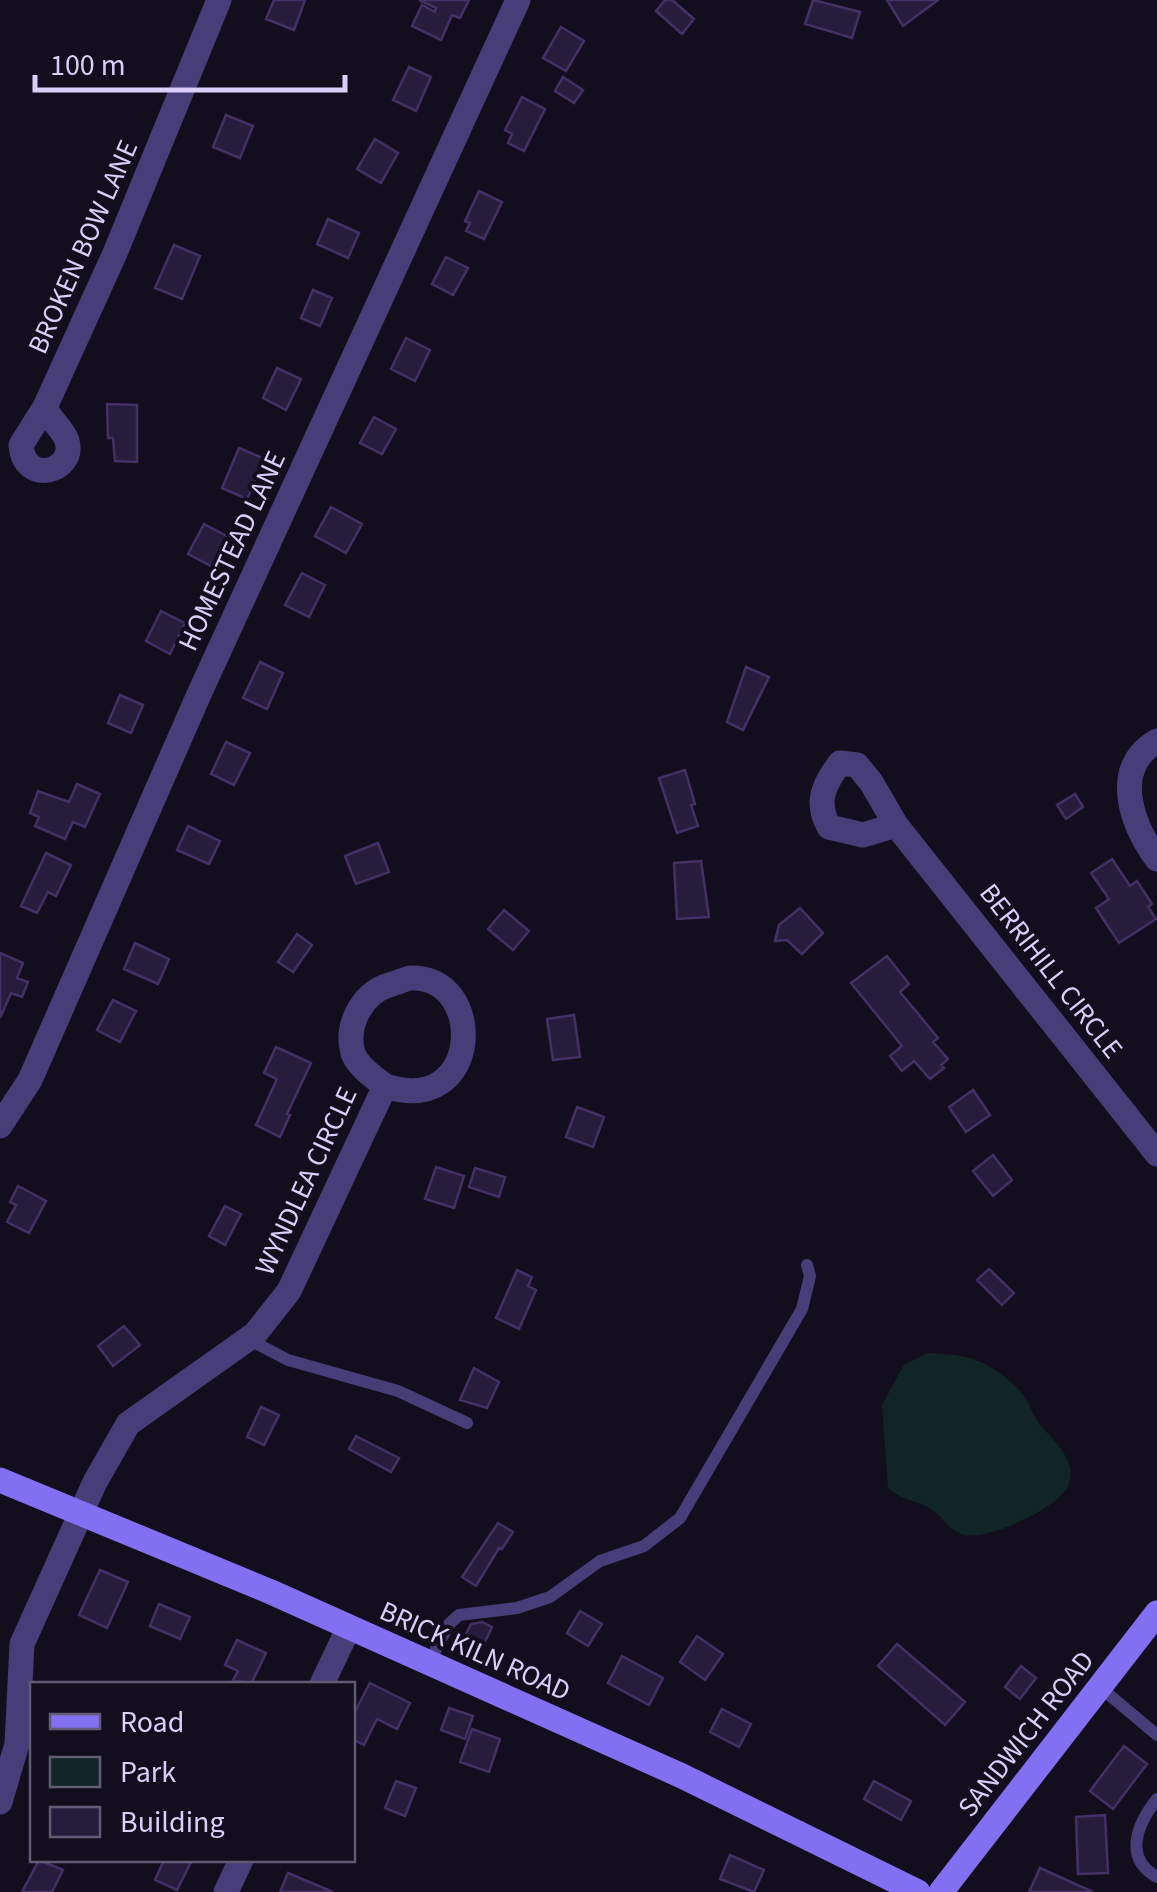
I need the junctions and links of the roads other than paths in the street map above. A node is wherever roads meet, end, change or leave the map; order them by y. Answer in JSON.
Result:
{"nodes":[{"id":1,"x":219,"y":0,"type":"edge"},
{"id":2,"x":518,"y":0,"type":"edge"},
{"id":3,"x":45,"y":407,"type":"dead end"},
{"id":4,"x":1157,"y":741,"type":"edge"},
{"id":5,"x":896,"y":825,"type":"dead end"},
{"id":6,"x":1157,"y":860,"type":"edge"},
{"id":7,"x":384,"y":1086,"type":"junction"},
{"id":8,"x":0,"y":1126,"type":"edge"},
{"id":9,"x":1157,"y":1154,"type":"edge"},
{"id":10,"x":808,"y":1265,"type":"dead end"},
{"id":11,"x":248,"y":1339,"type":"junction"},
{"id":12,"x":467,"y":1423,"type":"dead end"},
{"id":13,"x":0,"y":1480,"type":"edge"},
{"id":14,"x":80,"y":1513,"type":"junction"},
{"id":15,"x":1157,"y":1613,"type":"edge"},
{"id":16,"x":348,"y":1627,"type":"junction"},
{"id":17,"x":428,"y":1663,"type":"junction"},
{"id":18,"x":323,"y":1682,"type":"edge"},
{"id":19,"x":1101,"y":1688,"type":"junction"},
{"id":20,"x":1157,"y":1735,"type":"edge"},
{"id":21,"x":1157,"y":1799,"type":"edge"},
{"id":22,"x":0,"y":1802,"type":"edge"},
{"id":23,"x":240,"y":1862,"type":"edge"},
{"id":24,"x":1157,"y":1878,"type":"edge"},
{"id":25,"x":226,"y":1892,"type":"edge"},
{"id":26,"x":918,"y":1892,"type":"edge"},
{"id":27,"x":941,"y":1892,"type":"edge"}],
"edges":[{"from":1,"to":3,"type":"street","name":"BROKEN BOW LANE"},
{"from":2,"to":8,"type":"street","name":"HOMESTEAD LANE"},
{"from":4,"to":6,"type":"street"},
{"from":5,"to":9,"type":"street","name":"BERRIHILL CIRCLE"},
{"from":7,"to":7,"type":"street","name":"WYNDLEA CIRCLE"},
{"from":7,"to":11,"type":"street","name":"WYNDLEA CIRCLE"},
{"from":10,"to":17,"type":"lane"},
{"from":11,"to":12,"type":"lane"},
{"from":11,"to":14,"type":"street","name":"WYNDLEA CIRCLE"},
{"from":13,"to":14,"type":"main road","name":"BRICK KILN ROAD"},
{"from":14,"to":16,"type":"main road","name":"BRICK KILN ROAD"},
{"from":14,"to":22,"type":"street","name":"WYNDLEA CIRCLE"},
{"from":15,"to":19,"type":"main road","name":"SANDWICH ROAD"},
{"from":16,"to":17,"type":"main road","name":"BRICK KILN ROAD"},
{"from":16,"to":18,"type":"street"},
{"from":17,"to":26,"type":"main road","name":"BRICK KILN ROAD"},
{"from":19,"to":20,"type":"lane"},
{"from":19,"to":27,"type":"main road","name":"SANDWICH ROAD"},
{"from":21,"to":24,"type":"lane"},
{"from":23,"to":25,"type":"street"}]}
